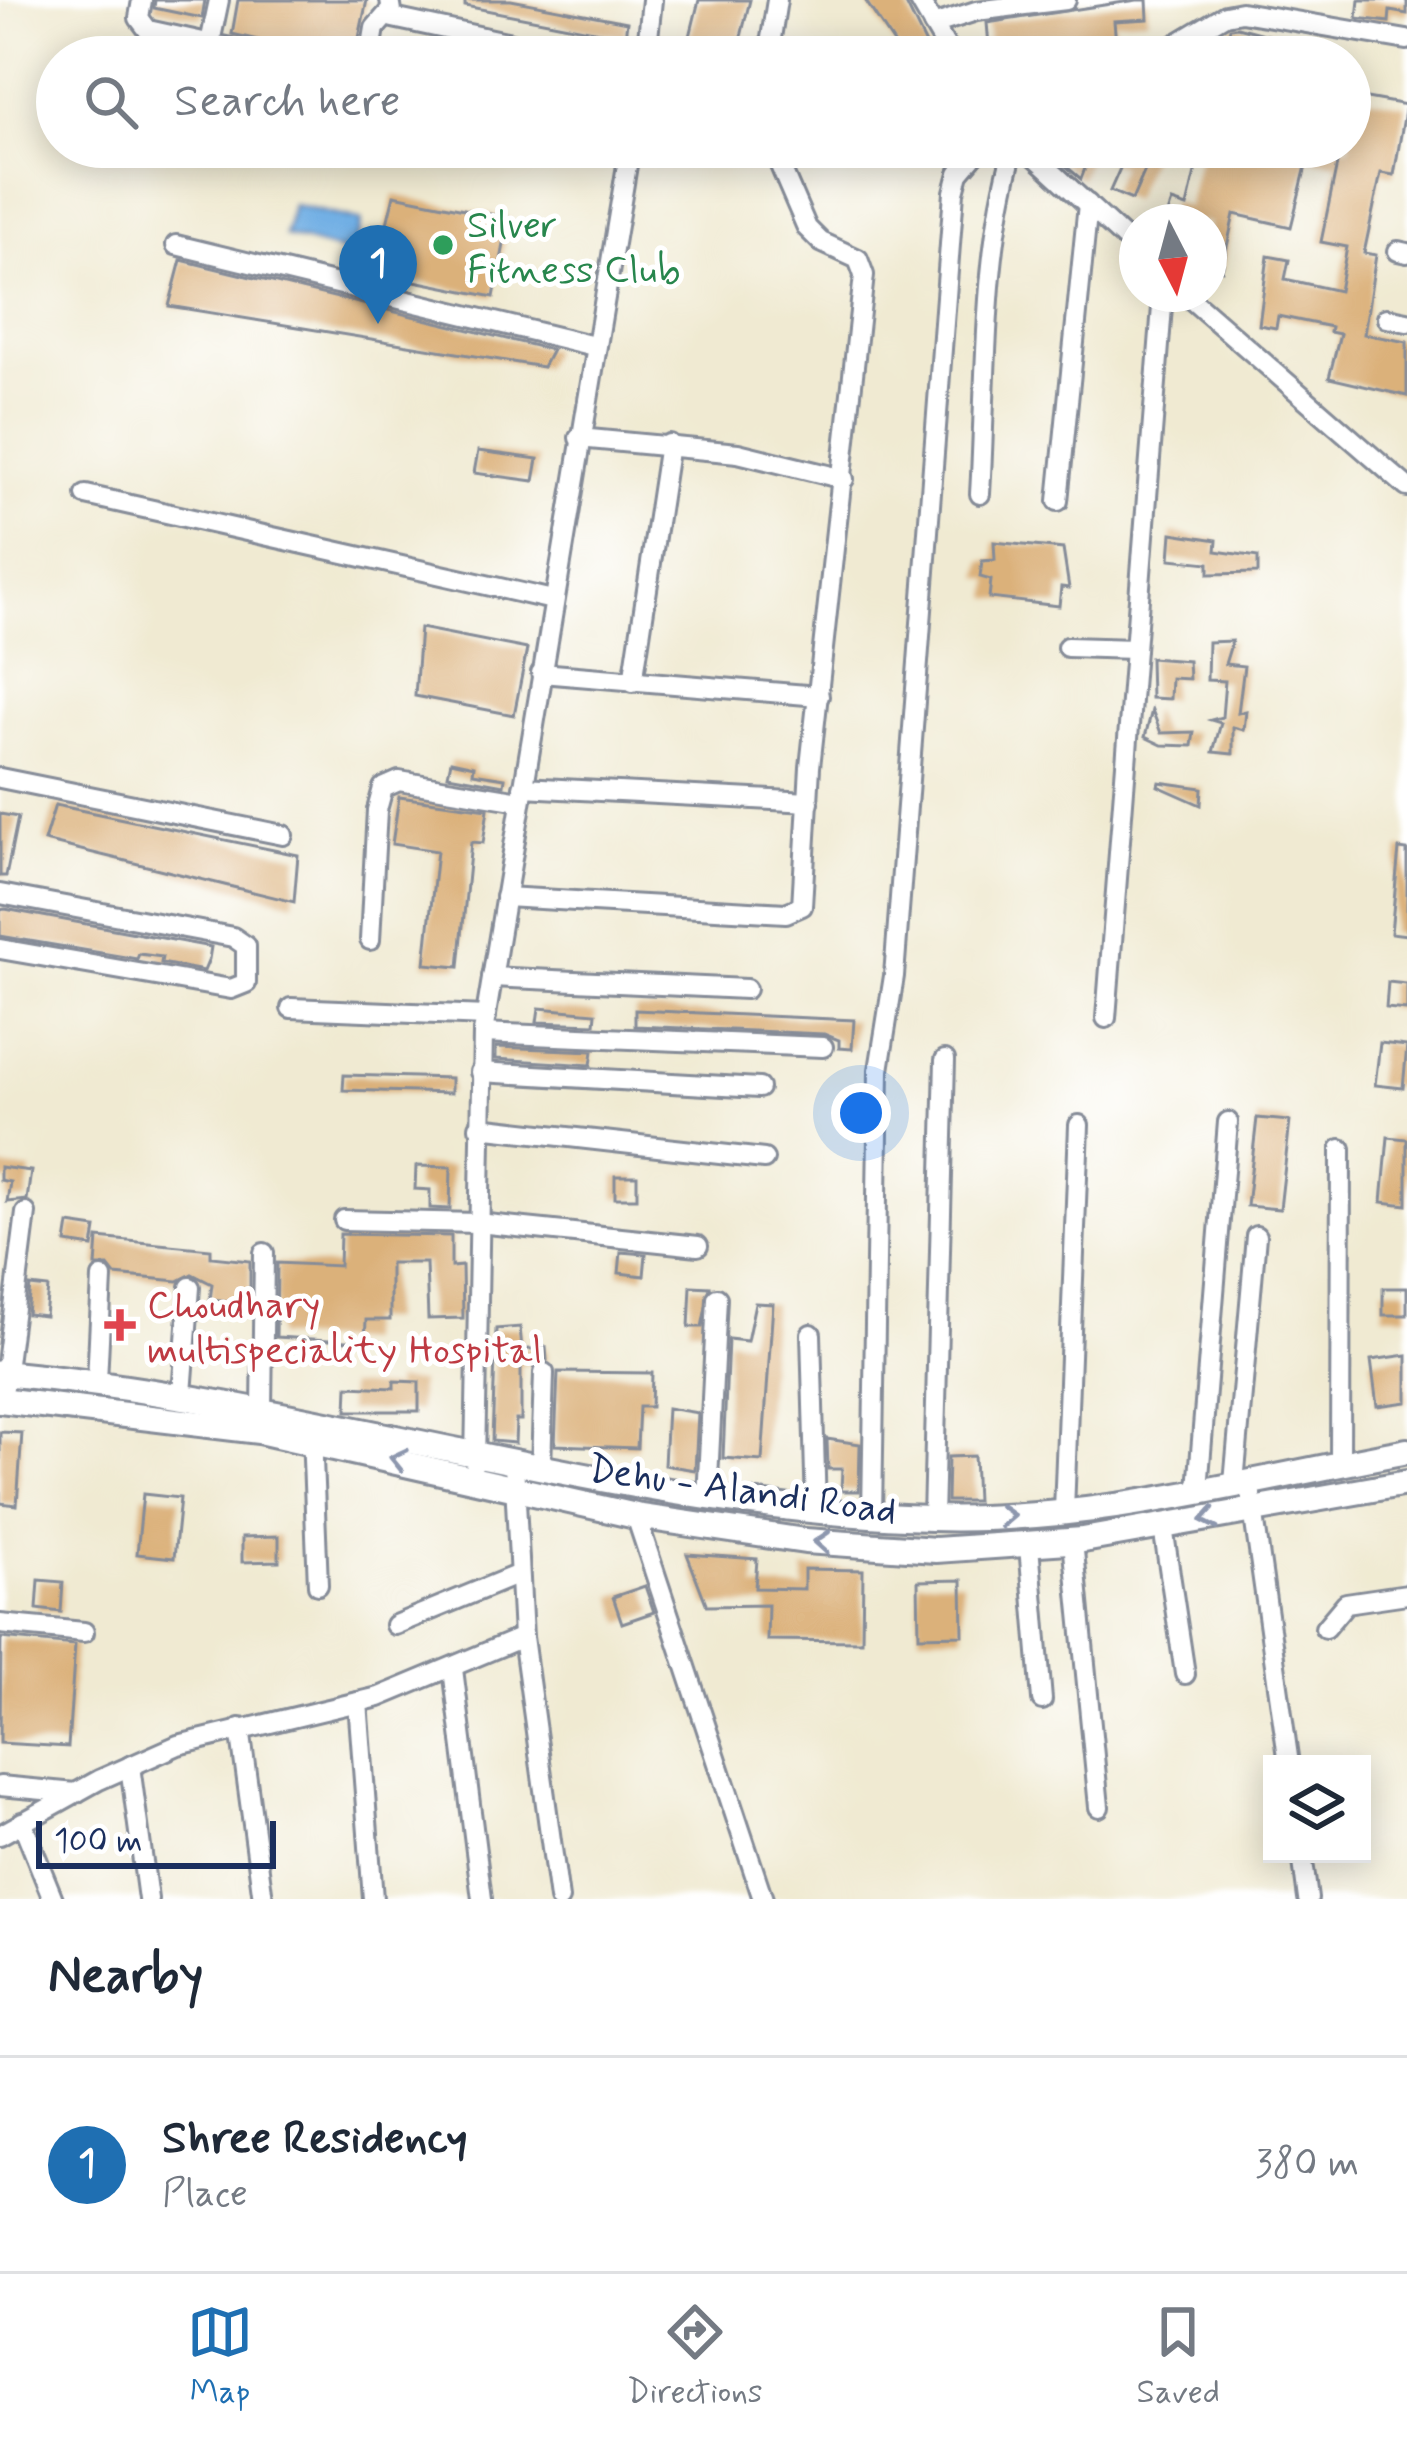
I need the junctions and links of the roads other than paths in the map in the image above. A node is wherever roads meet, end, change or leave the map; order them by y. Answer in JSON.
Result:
{"nodes":[{"id":1,"x":142,"y":0,"type":"edge"},
{"id":2,"x":219,"y":0,"type":"edge"},
{"id":3,"x":652,"y":0,"type":"edge"},
{"id":4,"x":778,"y":0,"type":"edge"},
{"id":5,"x":945,"y":0,"type":"edge"},
{"id":6,"x":1066,"y":0,"type":"edge"},
{"id":7,"x":390,"y":6,"type":"edge"},
{"id":8,"x":927,"y":14,"type":"edge"},
{"id":9,"x":181,"y":36,"type":"edge"},
{"id":10,"x":211,"y":36,"type":"edge"},
{"id":11,"x":374,"y":36,"type":"edge"},
{"id":12,"x":478,"y":36,"type":"edge"},
{"id":13,"x":648,"y":36,"type":"edge"},
{"id":14,"x":772,"y":36,"type":"edge"},
{"id":15,"x":1190,"y":36,"type":"edge"},
{"id":16,"x":1407,"y":40,"type":"edge"},
{"id":17,"x":625,"y":168,"type":"edge"},
{"id":18,"x":781,"y":168,"type":"edge"},
{"id":19,"x":962,"y":168,"type":"edge"},
{"id":20,"x":1009,"y":168,"type":"edge"},
{"id":21,"x":1048,"y":168,"type":"edge"},
{"id":22,"x":1088,"y":204,"type":"junction"},
{"id":23,"x":1119,"y":233,"type":"edge"},
{"id":24,"x":176,"y":245,"type":"dead end"},
{"id":25,"x":1162,"y":312,"type":"edge"},
{"id":26,"x":1206,"y":312,"type":"edge"},
{"id":27,"x":594,"y":346,"type":"junction"},
{"id":28,"x":579,"y":438,"type":"junction"},
{"id":29,"x":669,"y":444,"type":"junction"},
{"id":30,"x":844,"y":478,"type":"junction"},
{"id":31,"x":1407,"y":487,"type":"edge"},
{"id":32,"x":980,"y":494,"type":"dead end"},
{"id":33,"x":86,"y":495,"type":"dead end"},
{"id":34,"x":1058,"y":501,"type":"dead end"},
{"id":35,"x":553,"y":600,"type":"junction"},
{"id":36,"x":1067,"y":647,"type":"dead end"},
{"id":37,"x":1135,"y":650,"type":"junction"},
{"id":38,"x":541,"y":673,"type":"junction"},
{"id":39,"x":633,"y":682,"type":"junction"},
{"id":40,"x":819,"y":696,"type":"junction"},
{"id":41,"x":0,"y":778,"type":"edge"},
{"id":42,"x":522,"y":794,"type":"junction"},
{"id":43,"x":808,"y":802,"type":"junction"},
{"id":44,"x":283,"y":835,"type":"dead end"},
{"id":45,"x":0,"y":894,"type":"edge"},
{"id":46,"x":505,"y":897,"type":"junction"},
{"id":47,"x":370,"y":940,"type":"dead end"},
{"id":48,"x":0,"y":950,"type":"edge"},
{"id":49,"x":492,"y":977,"type":"junction"},
{"id":50,"x":746,"y":989,"type":"dead end"},
{"id":51,"x":291,"y":1008,"type":"dead end"},
{"id":52,"x":1106,"y":1018,"type":"dead end"},
{"id":53,"x":484,"y":1024,"type":"junction"},
{"id":54,"x":823,"y":1047,"type":"dead end"},
{"id":55,"x":945,"y":1060,"type":"dead end"},
{"id":56,"x":480,"y":1072,"type":"junction"},
{"id":57,"x":759,"y":1088,"type":"dead end"},
{"id":58,"x":1228,"y":1122,"type":"dead end"},
{"id":59,"x":1079,"y":1125,"type":"dead end"},
{"id":60,"x":479,"y":1127,"type":"junction"},
{"id":61,"x":1341,"y":1149,"type":"dead end"},
{"id":62,"x":764,"y":1160,"type":"dead end"},
{"id":63,"x":26,"y":1213,"type":"dead end"},
{"id":64,"x":344,"y":1220,"type":"dead end"},
{"id":65,"x":478,"y":1222,"type":"junction"},
{"id":66,"x":1256,"y":1236,"type":"dead end"},
{"id":67,"x":698,"y":1246,"type":"dead end"},
{"id":68,"x":264,"y":1253,"type":"dead end"},
{"id":69,"x":102,"y":1278,"type":"dead end"},
{"id":70,"x":190,"y":1287,"type":"dead end"},
{"id":71,"x":717,"y":1298,"type":"dead end"},
{"id":72,"x":811,"y":1334,"type":"dead end"},
{"id":73,"x":3,"y":1373,"type":"edge"},
{"id":74,"x":544,"y":1373,"type":"dead end"},
{"id":75,"x":97,"y":1381,"type":"junction"},
{"id":76,"x":182,"y":1394,"type":"junction"},
{"id":77,"x":1,"y":1400,"type":"edge"},
{"id":78,"x":262,"y":1410,"type":"junction"},
{"id":79,"x":312,"y":1431,"type":"junction"},
{"id":80,"x":1407,"y":1451,"type":"edge"},
{"id":81,"x":1340,"y":1463,"type":"junction"},
{"id":82,"x":476,"y":1465,"type":"junction"},
{"id":83,"x":541,"y":1468,"type":"junction"},
{"id":84,"x":514,"y":1474,"type":"junction"},
{"id":85,"x":1241,"y":1481,"type":"junction"},
{"id":86,"x":1407,"y":1483,"type":"edge"},
{"id":87,"x":1198,"y":1490,"type":"junction"},
{"id":88,"x":707,"y":1499,"type":"junction"},
{"id":89,"x":1254,"y":1510,"type":"junction"},
{"id":90,"x":817,"y":1511,"type":"junction"},
{"id":91,"x":1064,"y":1511,"type":"junction"},
{"id":92,"x":872,"y":1514,"type":"junction"},
{"id":93,"x":636,"y":1516,"type":"junction"},
{"id":94,"x":933,"y":1518,"type":"junction"},
{"id":95,"x":1162,"y":1528,"type":"junction"},
{"id":96,"x":1073,"y":1541,"type":"junction"},
{"id":97,"x":1029,"y":1546,"type":"junction"},
{"id":98,"x":519,"y":1574,"type":"junction"},
{"id":99,"x":318,"y":1585,"type":"dead end"},
{"id":100,"x":1407,"y":1594,"type":"edge"},
{"id":101,"x":0,"y":1624,"type":"edge"},
{"id":102,"x":395,"y":1625,"type":"dead end"},
{"id":103,"x":1324,"y":1628,"type":"dead end"},
{"id":104,"x":84,"y":1632,"type":"dead end"},
{"id":105,"x":523,"y":1637,"type":"junction"},
{"id":106,"x":454,"y":1669,"type":"junction"},
{"id":107,"x":1185,"y":1674,"type":"dead end"},
{"id":108,"x":1042,"y":1700,"type":"dead end"},
{"id":109,"x":358,"y":1702,"type":"junction"},
{"id":110,"x":240,"y":1728,"type":"junction"},
{"id":111,"x":1288,"y":1755,"type":"edge"},
{"id":112,"x":130,"y":1766,"type":"junction"},
{"id":113,"x":0,"y":1786,"type":"edge"},
{"id":114,"x":76,"y":1792,"type":"junction"},
{"id":115,"x":1099,"y":1807,"type":"dead end"},
{"id":116,"x":22,"y":1822,"type":"junction"},
{"id":117,"x":0,"y":1835,"type":"edge"},
{"id":118,"x":1303,"y":1863,"type":"edge"},
{"id":119,"x":53,"y":1899,"type":"edge"},
{"id":120,"x":148,"y":1899,"type":"edge"},
{"id":121,"x":263,"y":1899,"type":"edge"},
{"id":122,"x":373,"y":1899,"type":"edge"},
{"id":123,"x":482,"y":1899,"type":"edge"},
{"id":124,"x":559,"y":1899,"type":"edge"},
{"id":125,"x":763,"y":1899,"type":"edge"},
{"id":126,"x":1308,"y":1899,"type":"edge"}],
"edges":[{"from":1,"to":9,"type":"street"},
{"from":2,"to":10,"type":"street"},
{"from":3,"to":13,"type":"street"},
{"from":4,"to":14,"type":"street"},
{"from":5,"to":8,"type":"street"},
{"from":6,"to":8,"type":"street"},
{"from":7,"to":11,"type":"street"},
{"from":7,"to":12,"type":"street"},
{"from":15,"to":16,"type":"street"},
{"from":17,"to":27,"type":"street"},
{"from":18,"to":30,"type":"street"},
{"from":19,"to":92,"type":"street"},
{"from":20,"to":32,"type":"street"},
{"from":21,"to":22,"type":"street"},
{"from":22,"to":23,"type":"street"},
{"from":22,"to":34,"type":"street"},
{"from":24,"to":27,"type":"street"},
{"from":25,"to":37,"type":"street"},
{"from":26,"to":31,"type":"street"},
{"from":27,"to":28,"type":"street"},
{"from":28,"to":29,"type":"street"},
{"from":28,"to":35,"type":"street"},
{"from":29,"to":30,"type":"street"},
{"from":29,"to":39,"type":"street"},
{"from":30,"to":40,"type":"street"},
{"from":33,"to":35,"type":"street"},
{"from":35,"to":38,"type":"street"},
{"from":36,"to":37,"type":"street"},
{"from":37,"to":52,"type":"street"},
{"from":38,"to":39,"type":"street"},
{"from":38,"to":42,"type":"street"},
{"from":39,"to":40,"type":"street"},
{"from":40,"to":43,"type":"street"},
{"from":41,"to":44,"type":"street"},
{"from":42,"to":43,"type":"street"},
{"from":42,"to":46,"type":"street"},
{"from":42,"to":47,"type":"street"},
{"from":43,"to":46,"type":"street"},
{"from":45,"to":48,"type":"street"},
{"from":46,"to":49,"type":"street"},
{"from":49,"to":50,"type":"street"},
{"from":49,"to":53,"type":"street"},
{"from":51,"to":53,"type":"street"},
{"from":53,"to":54,"type":"street"},
{"from":53,"to":56,"type":"street"},
{"from":55,"to":94,"type":"street"},
{"from":56,"to":57,"type":"street"},
{"from":56,"to":60,"type":"street"},
{"from":58,"to":87,"type":"street"},
{"from":59,"to":91,"type":"street"},
{"from":60,"to":62,"type":"street"},
{"from":60,"to":65,"type":"street"},
{"from":61,"to":81,"type":"street"},
{"from":63,"to":73,"type":"street"},
{"from":64,"to":65,"type":"street"},
{"from":65,"to":67,"type":"street"},
{"from":65,"to":82,"type":"street"},
{"from":66,"to":85,"type":"street"},
{"from":68,"to":78,"type":"street"},
{"from":69,"to":75,"type":"street"},
{"from":70,"to":76,"type":"street"},
{"from":71,"to":88,"type":"street"},
{"from":72,"to":90,"type":"street"},
{"from":73,"to":75,"type":"main road","name":"Dehu - Alandi Road"},
{"from":73,"to":77,"type":"street"},
{"from":74,"to":83,"type":"street"},
{"from":75,"to":76,"type":"main road","name":"Dehu - Alandi Road"},
{"from":76,"to":78,"type":"main road","name":"Dehu - Alandi Road"},
{"from":77,"to":79,"type":"main road","name":"Dehu - Alandi Road"},
{"from":78,"to":79,"type":"main road","name":"Dehu - Alandi Road"},
{"from":79,"to":82,"type":"main road","name":"Dehu - Alandi Road"},
{"from":79,"to":99,"type":"street"},
{"from":80,"to":81,"type":"main road","name":"Dehu - Alandi Road"},
{"from":81,"to":85,"type":"main road","name":"Dehu - Alandi Road"},
{"from":82,"to":84,"type":"main road","name":"Dehu - Alandi Road"},
{"from":83,"to":84,"type":"main road","name":"Dehu - Alandi Road"},
{"from":83,"to":88,"type":"main road","name":"Dehu - Alandi Road"},
{"from":84,"to":93,"type":"main road","name":"Dehu - Alandi Road"},
{"from":84,"to":98,"type":"street"},
{"from":85,"to":87,"type":"main road","name":"Dehu - Alandi Road"},
{"from":85,"to":89,"type":"street"},
{"from":86,"to":89,"type":"main road","name":"Dehu - Alandi Road"},
{"from":87,"to":91,"type":"main road","name":"Dehu - Alandi Road"},
{"from":88,"to":90,"type":"main road","name":"Dehu - Alandi Road"},
{"from":89,"to":95,"type":"main road","name":"Dehu - Alandi Road","one_way":true},
{"from":89,"to":111,"type":"street"},
{"from":90,"to":92,"type":"main road","name":"Dehu - Alandi Road"},
{"from":94,"to":91,"type":"main road","name":"Dehu - Alandi Road","one_way":true},
{"from":92,"to":94,"type":"main road","name":"Dehu - Alandi Road"},
{"from":97,"to":93,"type":"main road","name":"Dehu - Alandi Road","one_way":true},
{"from":93,"to":125,"type":"street"},
{"from":95,"to":96,"type":"main road","name":"Dehu - Alandi Road"},
{"from":95,"to":107,"type":"street"},
{"from":96,"to":97,"type":"main road","name":"Dehu - Alandi Road"},
{"from":96,"to":115,"type":"street"},
{"from":97,"to":108,"type":"street"},
{"from":98,"to":102,"type":"street"},
{"from":98,"to":105,"type":"street"},
{"from":100,"to":103,"type":"street"},
{"from":101,"to":104,"type":"street"},
{"from":105,"to":106,"type":"street"},
{"from":105,"to":124,"type":"street"},
{"from":106,"to":109,"type":"street"},
{"from":106,"to":123,"type":"street"},
{"from":109,"to":110,"type":"street"},
{"from":109,"to":122,"type":"street"},
{"from":110,"to":112,"type":"street"},
{"from":110,"to":121,"type":"street"},
{"from":112,"to":114,"type":"street"},
{"from":112,"to":120,"type":"street"},
{"from":113,"to":114,"type":"street"},
{"from":114,"to":116,"type":"street"},
{"from":116,"to":117,"type":"street"},
{"from":116,"to":119,"type":"street"},
{"from":118,"to":126,"type":"street"}]}
